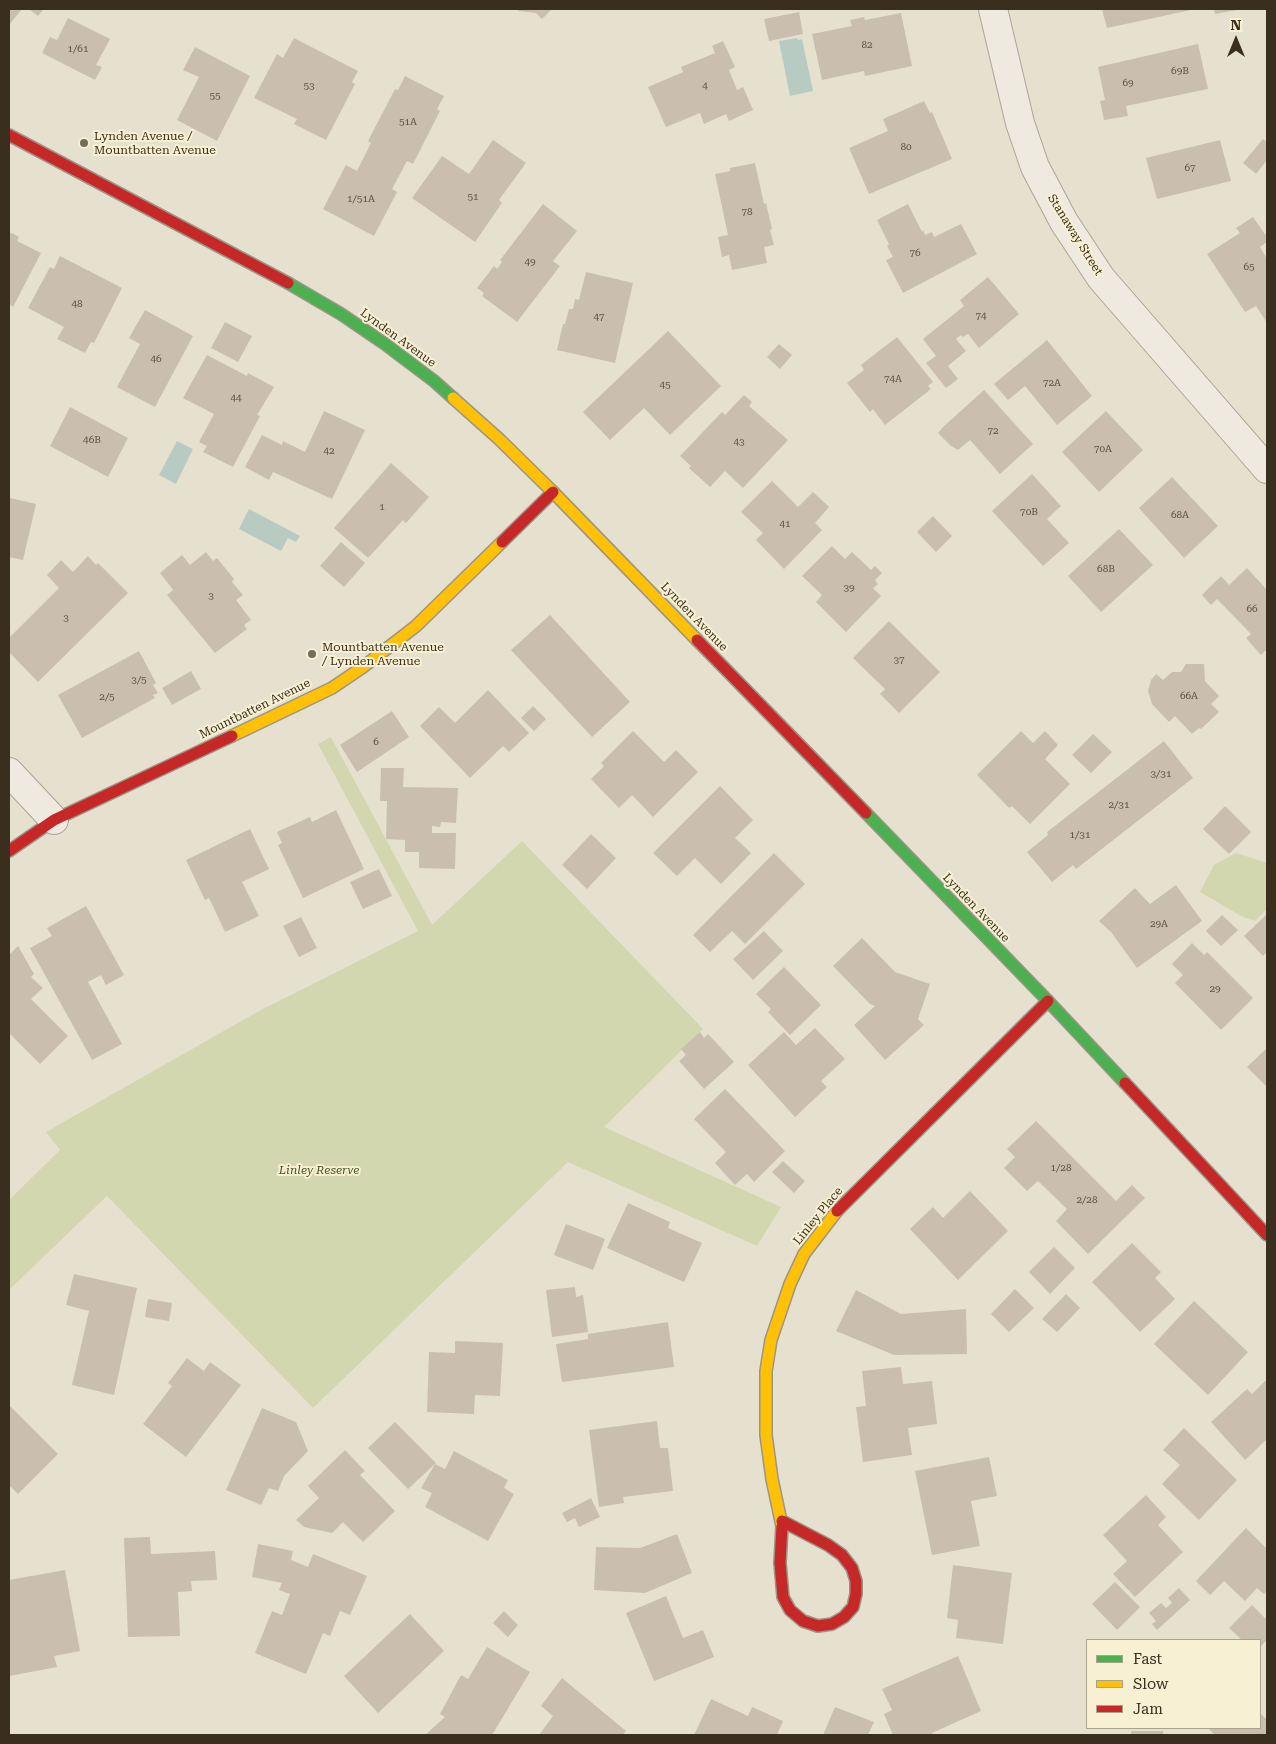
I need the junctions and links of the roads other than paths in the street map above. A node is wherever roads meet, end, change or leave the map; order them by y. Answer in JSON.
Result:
{"nodes":[{"id":1,"x":993,"y":9,"type":"edge"},
{"id":2,"x":9,"y":135,"type":"edge"},
{"id":3,"x":1267,"y":469,"type":"edge"},
{"id":4,"x":553,"y":492,"type":"junction"},
{"id":5,"x":9,"y":772,"type":"edge"},
{"id":6,"x":54,"y":820,"type":"junction"},
{"id":7,"x":9,"y":851,"type":"edge"},
{"id":8,"x":1048,"y":1001,"type":"junction"},
{"id":9,"x":1267,"y":1235,"type":"edge"},
{"id":10,"x":782,"y":1521,"type":"junction"}],
"edges":[{"from":1,"to":3,"type":"street","name":"Stanaway Street"},
{"from":2,"to":4,"type":"street","name":"Lynden Avenue"},
{"from":4,"to":6,"type":"street","name":"Mountbatten Avenue"},
{"from":4,"to":8,"type":"street","name":"Lynden Avenue"},
{"from":5,"to":6,"type":"street"},
{"from":6,"to":7,"type":"street","name":"Mountbatten Avenue"},
{"from":8,"to":9,"type":"street","name":"Lynden Avenue"},
{"from":8,"to":10,"type":"street","name":"Linley Place"},
{"from":10,"to":10,"type":"street","name":"Linley Place"}]}
